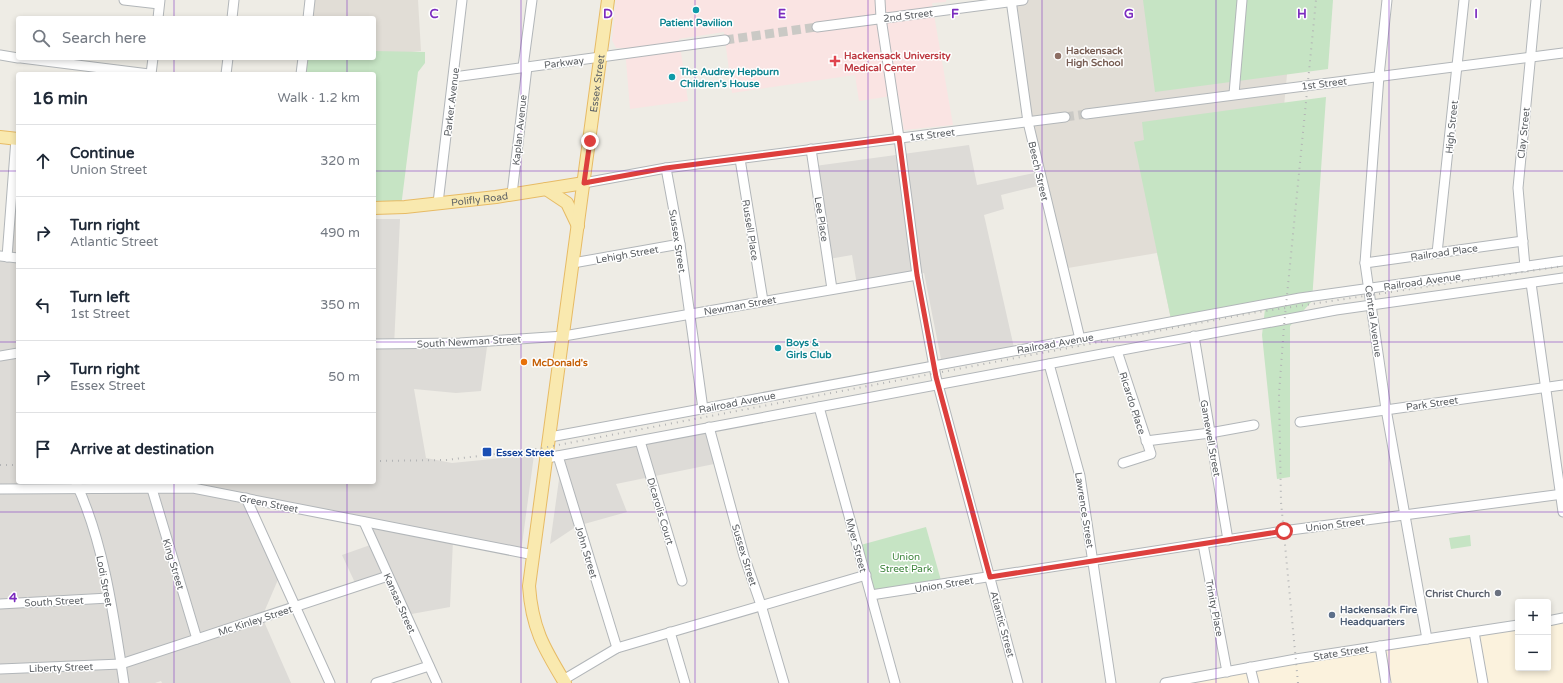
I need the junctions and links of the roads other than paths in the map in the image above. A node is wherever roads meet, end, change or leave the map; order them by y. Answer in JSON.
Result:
{"nodes":[{"id":1,"x":124,"y":0,"type":"edge"},
{"id":2,"x":234,"y":0,"type":"edge"},
{"id":3,"x":310,"y":0,"type":"edge"},
{"id":4,"x":462,"y":0,"type":"edge"},
{"id":5,"x":532,"y":0,"type":"edge"},
{"id":6,"x":608,"y":0,"type":"edge"},
{"id":7,"x":880,"y":0,"type":"edge"},
{"id":8,"x":1023,"y":0,"type":"edge"},
{"id":9,"x":1242,"y":0,"type":"edge"},
{"id":10,"x":1387,"y":0,"type":"edge"},
{"id":11,"x":1464,"y":0,"type":"edge"},
{"id":12,"x":1536,"y":0,"type":"edge"},
{"id":13,"x":1011,"y":1,"type":"edge"},
{"id":14,"x":160,"y":2,"type":"edge"},
{"id":15,"x":158,"y":16,"type":"edge"},
{"id":16,"x":232,"y":16,"type":"edge"},
{"id":17,"x":308,"y":16,"type":"edge"},
{"id":18,"x":880,"y":18,"type":"junction"},
{"id":19,"x":817,"y":28,"type":"tunnel mouth"},
{"id":20,"x":725,"y":40,"type":"tunnel mouth"},
{"id":21,"x":1563,"y":53,"type":"edge"},
{"id":22,"x":0,"y":55,"type":"edge"},
{"id":23,"x":601,"y":57,"type":"junction"},
{"id":24,"x":1530,"y":57,"type":"junction"},
{"id":25,"x":16,"y":58,"type":"edge"},
{"id":26,"x":35,"y":60,"type":"edge"},
{"id":27,"x":153,"y":60,"type":"edge"},
{"id":28,"x":228,"y":60,"type":"edge"},
{"id":29,"x":303,"y":60,"type":"edge"},
{"id":30,"x":525,"y":67,"type":"junction"},
{"id":31,"x":1457,"y":67,"type":"junction"},
{"id":32,"x":134,"y":72,"type":"edge"},
{"id":33,"x":150,"y":72,"type":"edge"},
{"id":34,"x":226,"y":72,"type":"edge"},
{"id":35,"x":301,"y":72,"type":"edge"},
{"id":36,"x":1379,"y":76,"type":"junction"},
{"id":37,"x":454,"y":77,"type":"junction"},
{"id":38,"x":1234,"y":94,"type":"junction"},
{"id":39,"x":1086,"y":114,"type":"tunnel mouth"},
{"id":40,"x":1066,"y":117,"type":"tunnel mouth"},
{"id":41,"x":1028,"y":122,"type":"junction"},
{"id":42,"x":0,"y":137,"type":"edge"},
{"id":43,"x":899,"y":138,"type":"junction"},
{"id":44,"x":16,"y":139,"type":"edge"},
{"id":45,"x":16,"y":148,"type":"edge"},
{"id":46,"x":811,"y":149,"type":"junction"},
{"id":47,"x":740,"y":158,"type":"junction"},
{"id":48,"x":666,"y":168,"type":"junction"},
{"id":49,"x":584,"y":183,"type":"junction"},
{"id":50,"x":546,"y":189,"type":"junction"},
{"id":51,"x":512,"y":194,"type":"junction"},
{"id":52,"x":438,"y":203,"type":"junction"},
{"id":53,"x":376,"y":208,"type":"edge"},
{"id":54,"x":578,"y":226,"type":"junction"},
{"id":55,"x":1523,"y":241,"type":"junction"},
{"id":56,"x":680,"y":244,"type":"junction"},
{"id":57,"x":1437,"y":253,"type":"junction"},
{"id":58,"x":4,"y":256,"type":"edge"},
{"id":59,"x":16,"y":258,"type":"edge"},
{"id":60,"x":1563,"y":262,"type":"edge"},
{"id":61,"x":574,"y":263,"type":"junction"},
{"id":62,"x":1365,"y":263,"type":"junction"},
{"id":63,"x":1525,"y":267,"type":"junction"},
{"id":64,"x":917,"y":275,"type":"junction"},
{"id":65,"x":1563,"y":278,"type":"edge"},
{"id":66,"x":1531,"y":283,"type":"junction"},
{"id":67,"x":1370,"y":288,"type":"junction"},
{"id":68,"x":832,"y":289,"type":"junction"},
{"id":69,"x":763,"y":301,"type":"junction"},
{"id":70,"x":1372,"y":306,"type":"junction"},
{"id":71,"x":690,"y":314,"type":"junction"},
{"id":72,"x":564,"y":336,"type":"junction"},
{"id":73,"x":1194,"y":336,"type":"junction"},
{"id":74,"x":1080,"y":339,"type":"junction"},
{"id":75,"x":376,"y":344,"type":"edge"},
{"id":76,"x":1116,"y":351,"type":"junction"},
{"id":77,"x":16,"y":353,"type":"edge"},
{"id":78,"x":0,"y":356,"type":"edge"},
{"id":79,"x":1049,"y":364,"type":"junction"},
{"id":80,"x":934,"y":365,"type":"junction"},
{"id":81,"x":938,"y":385,"type":"junction"},
{"id":82,"x":1563,"y":385,"type":"edge"},
{"id":83,"x":1546,"y":387,"type":"junction"},
{"id":84,"x":819,"y":407,"type":"junction"},
{"id":85,"x":703,"y":409,"type":"junction"},
{"id":86,"x":1386,"y":409,"type":"junction"},
{"id":87,"x":1300,"y":422,"type":"dead end"},
{"id":88,"x":1254,"y":425,"type":"dead end"},
{"id":89,"x":709,"y":426,"type":"junction"},
{"id":90,"x":1210,"y":433,"type":"junction"},
{"id":91,"x":550,"y":437,"type":"junction"},
{"id":92,"x":640,"y":441,"type":"junction"},
{"id":93,"x":1146,"y":441,"type":"junction"},
{"id":94,"x":552,"y":457,"type":"junction"},
{"id":95,"x":1123,"y":462,"type":"dead end"},
{"id":96,"x":77,"y":485,"type":"edge"},
{"id":97,"x":152,"y":489,"type":"junction"},
{"id":98,"x":0,"y":490,"type":"edge"},
{"id":99,"x":1562,"y":494,"type":"edge"},
{"id":100,"x":246,"y":498,"type":"junction"},
{"id":101,"x":1563,"y":512,"type":"edge"},
{"id":102,"x":1405,"y":515,"type":"junction"},
{"id":103,"x":364,"y":522,"type":"junction"},
{"id":104,"x":1228,"y":540,"type":"junction"},
{"id":105,"x":1203,"y":544,"type":"junction"},
{"id":106,"x":534,"y":555,"type":"junction"},
{"id":107,"x":1093,"y":561,"type":"junction"},
{"id":108,"x":866,"y":575,"type":"junction"},
{"id":109,"x":388,"y":576,"type":"junction"},
{"id":110,"x":990,"y":577,"type":"junction"},
{"id":111,"x":682,"y":581,"type":"dead end"},
{"id":112,"x":871,"y":595,"type":"junction"},
{"id":113,"x":109,"y":598,"type":"junction"},
{"id":114,"x":0,"y":604,"type":"edge"},
{"id":115,"x":761,"y":605,"type":"junction"},
{"id":116,"x":295,"y":607,"type":"junction"},
{"id":117,"x":1563,"y":618,"type":"edge"},
{"id":118,"x":1551,"y":620,"type":"edge"},
{"id":119,"x":1515,"y":625,"type":"edge"},
{"id":120,"x":670,"y":632,"type":"junction"},
{"id":121,"x":1474,"y":632,"type":"junction"},
{"id":122,"x":197,"y":639,"type":"junction"},
{"id":123,"x":1427,"y":639,"type":"junction"},
{"id":124,"x":1380,"y":646,"type":"junction"},
{"id":125,"x":617,"y":648,"type":"junction"},
{"id":126,"x":121,"y":664,"type":"junction"},
{"id":127,"x":429,"y":666,"type":"junction"},
{"id":128,"x":1250,"y":667,"type":"junction"},
{"id":129,"x":0,"y":669,"type":"edge"},
{"id":130,"x":1227,"y":672,"type":"junction"},
{"id":131,"x":564,"y":681,"type":"edge"},
{"id":132,"x":124,"y":683,"type":"edge"},
{"id":133,"x":330,"y":683,"type":"edge"},
{"id":134,"x":376,"y":683,"type":"edge"},
{"id":135,"x":437,"y":683,"type":"edge"},
{"id":136,"x":685,"y":683,"type":"edge"},
{"id":137,"x":784,"y":683,"type":"edge"},
{"id":138,"x":895,"y":683,"type":"edge"},
{"id":139,"x":1018,"y":683,"type":"edge"},
{"id":140,"x":1111,"y":683,"type":"edge"},
{"id":141,"x":1165,"y":683,"type":"edge"},
{"id":142,"x":1254,"y":683,"type":"edge"},
{"id":143,"x":1386,"y":683,"type":"edge"},
{"id":144,"x":1484,"y":683,"type":"edge"}],
"edges":[{"from":1,"to":14,"type":"street"},
{"from":2,"to":16,"type":"street"},
{"from":3,"to":17,"type":"street"},
{"from":4,"to":37,"type":"street","name":"Parker Avenue"},
{"from":5,"to":30,"type":"street","name":"Kaplan Avenue"},
{"from":6,"to":23,"type":"main road","name":"Essex Street"},
{"from":7,"to":18,"type":"street","name":"Atlantic Street"},
{"from":8,"to":13,"type":"street","name":"2nd Street"},
{"from":9,"to":38,"type":"street"},
{"from":10,"to":36,"type":"street","name":"Central Avenue"},
{"from":11,"to":31,"type":"street","name":"High Street"},
{"from":12,"to":24,"type":"street","name":"Clay Street"},
{"from":13,"to":18,"type":"street","name":"2nd Street"},
{"from":13,"to":41,"type":"street","name":"Beech Street"},
{"from":14,"to":15,"type":"street"},
{"from":18,"to":19,"type":"street","name":"2nd Street"},
{"from":18,"to":43,"type":"street","name":"Atlantic Street"},
{"from":20,"to":23,"type":"street"},
{"from":21,"to":24,"type":"street","name":"1st Street"},
{"from":22,"to":25,"type":"street"},
{"from":23,"to":30,"type":"street","name":"Parkway"},
{"from":23,"to":49,"type":"main road","name":"Essex Street"},
{"from":24,"to":31,"type":"street","name":"1st Street"},
{"from":24,"to":55,"type":"street","name":"Clay Street"},
{"from":26,"to":32,"type":"street"},
{"from":27,"to":33,"type":"street"},
{"from":28,"to":34,"type":"street"},
{"from":29,"to":35,"type":"street"},
{"from":30,"to":37,"type":"street","name":"Parkway"},
{"from":30,"to":51,"type":"street","name":"Kaplan Avenue"},
{"from":31,"to":36,"type":"street","name":"1st Street"},
{"from":31,"to":57,"type":"street","name":"High Street"},
{"from":36,"to":38,"type":"street","name":"1st Street"},
{"from":36,"to":62,"type":"street","name":"Central Avenue"},
{"from":37,"to":52,"type":"street","name":"Parker Avenue"},
{"from":38,"to":39,"type":"street","name":"1st Street"},
{"from":40,"to":41,"type":"street","name":"1st Street"},
{"from":41,"to":43,"type":"street","name":"1st Street"},
{"from":41,"to":74,"type":"street","name":"Beech Street"},
{"from":42,"to":44,"type":"main road"},
{"from":43,"to":46,"type":"street","name":"1st Street"},
{"from":43,"to":64,"type":"street","name":"Atlantic Street"},
{"from":45,"to":58,"type":"street"},
{"from":46,"to":47,"type":"street","name":"1st Street"},
{"from":46,"to":68,"type":"street","name":"Lee Place"},
{"from":47,"to":48,"type":"street","name":"1st Street"},
{"from":47,"to":69,"type":"street","name":"Russell Place"},
{"from":48,"to":49,"type":"street","name":"1st Street"},
{"from":48,"to":56,"type":"street","name":"Sussex Street"},
{"from":49,"to":50,"type":"main road","name":"Polifly Road"},
{"from":49,"to":54,"type":"main road","name":"Essex Street"},
{"from":50,"to":51,"type":"main road","name":"Polifly Road"},
{"from":50,"to":54,"type":"main road"},
{"from":51,"to":52,"type":"main road","name":"Polifly Road"},
{"from":52,"to":53,"type":"main road","name":"Polifly Road"},
{"from":54,"to":61,"type":"main road","name":"Essex Street"},
{"from":55,"to":57,"type":"street","name":"Railroad Place"},
{"from":55,"to":63,"type":"street","name":"Clay Street"},
{"from":56,"to":61,"type":"street","name":"Lehigh Street"},
{"from":56,"to":71,"type":"street","name":"Sussex Street"},
{"from":57,"to":62,"type":"street","name":"Railroad Place"},
{"from":58,"to":59,"type":"street"},
{"from":60,"to":63,"type":"street","name":"Railroad Avenue"},
{"from":61,"to":72,"type":"main road","name":"Essex Street"},
{"from":62,"to":67,"type":"street","name":"Central Avenue"},
{"from":63,"to":67,"type":"street","name":"Railroad Avenue"},
{"from":64,"to":68,"type":"street","name":"Newman Street"},
{"from":64,"to":80,"type":"street","name":"Atlantic Street"},
{"from":65,"to":66,"type":"street","name":"Railroad Avenue"},
{"from":66,"to":70,"type":"street","name":"Railroad Avenue"},
{"from":66,"to":83,"type":"street"},
{"from":67,"to":70,"type":"street","name":"Central Avenue"},
{"from":67,"to":74,"type":"street","name":"Railroad Avenue"},
{"from":68,"to":69,"type":"street","name":"Newman Street"},
{"from":69,"to":71,"type":"street","name":"Newman Street"},
{"from":70,"to":73,"type":"street","name":"Railroad Avenue"},
{"from":70,"to":86,"type":"street","name":"Central Avenue"},
{"from":71,"to":72,"type":"street","name":"Newman Street"},
{"from":71,"to":85,"type":"street","name":"Sussex Street"},
{"from":72,"to":75,"type":"street","name":"South Newman Street"},
{"from":72,"to":91,"type":"main road","name":"Essex Street"},
{"from":73,"to":76,"type":"street","name":"Railroad Avenue"},
{"from":73,"to":90,"type":"street","name":"Gamewell Street"},
{"from":74,"to":80,"type":"street","name":"Railroad Avenue"},
{"from":76,"to":79,"type":"street","name":"Railroad Avenue"},
{"from":76,"to":93,"type":"street","name":"Ricardo Place"},
{"from":77,"to":78,"type":"street"},
{"from":79,"to":81,"type":"street","name":"Railroad Avenue"},
{"from":79,"to":107,"type":"street","name":"Lawrence Street"},
{"from":80,"to":81,"type":"street","name":"Atlantic Street"},
{"from":80,"to":85,"type":"street","name":"Railroad Avenue"},
{"from":81,"to":84,"type":"street","name":"Railroad Avenue"},
{"from":81,"to":110,"type":"street","name":"Atlantic Street"},
{"from":82,"to":83,"type":"street","name":"Park Street"},
{"from":83,"to":86,"type":"street","name":"Park Street"},
{"from":83,"to":99,"type":"street"},
{"from":84,"to":89,"type":"street","name":"Railroad Avenue"},
{"from":84,"to":108,"type":"street","name":"Myer Street"},
{"from":85,"to":91,"type":"street","name":"Railroad Avenue"},
{"from":86,"to":87,"type":"street","name":"Park Street"},
{"from":86,"to":102,"type":"street","name":"Central Avenue"},
{"from":88,"to":90,"type":"street"},
{"from":89,"to":92,"type":"street","name":"Railroad Avenue"},
{"from":89,"to":115,"type":"street","name":"Sussex Street"},
{"from":90,"to":93,"type":"street"},
{"from":90,"to":104,"type":"street","name":"Gamewell Street"},
{"from":91,"to":94,"type":"main road","name":"Essex Street"},
{"from":92,"to":94,"type":"street","name":"Railroad Avenue"},
{"from":92,"to":111,"type":"street","name":"Dicarolis Court"},
{"from":93,"to":95,"type":"street","name":"Ricardo Place"},
{"from":94,"to":106,"type":"main road","name":"Essex Street"},
{"from":94,"to":125,"type":"street","name":"John Street"},
{"from":96,"to":97,"type":"street","name":"Green Street"},
{"from":96,"to":98,"type":"street","name":"Green Street"},
{"from":96,"to":113,"type":"street","name":"Lodi Street"},
{"from":97,"to":100,"type":"street","name":"Green Street"},
{"from":97,"to":122,"type":"street","name":"King Street"},
{"from":99,"to":101,"type":"street"},
{"from":99,"to":102,"type":"street","name":"Union Street"},
{"from":100,"to":103,"type":"street","name":"Green Street"},
{"from":100,"to":116,"type":"street"},
{"from":102,"to":104,"type":"street","name":"Union Street"},
{"from":102,"to":123,"type":"street","name":"Central Avenue"},
{"from":103,"to":106,"type":"street","name":"Green Street"},
{"from":103,"to":109,"type":"street","name":"Kansas Street"},
{"from":104,"to":105,"type":"street","name":"Union Street"},
{"from":105,"to":107,"type":"street","name":"Union Street"},
{"from":105,"to":130,"type":"street","name":"Trinity Place"},
{"from":106,"to":131,"type":"main road","name":"Essex Street"},
{"from":107,"to":110,"type":"street","name":"Union Street"},
{"from":107,"to":140,"type":"street","name":"Lawrence Street"},
{"from":108,"to":112,"type":"street","name":"Myer Street"},
{"from":108,"to":115,"type":"street"},
{"from":109,"to":116,"type":"street","name":"Mc Kinley Street"},
{"from":109,"to":127,"type":"street","name":"Kansas Street"},
{"from":110,"to":112,"type":"street","name":"Union Street"},
{"from":110,"to":139,"type":"street","name":"Atlantic Street"},
{"from":112,"to":138,"type":"street","name":"Myer Street"},
{"from":113,"to":114,"type":"street","name":"South Street"},
{"from":113,"to":126,"type":"street","name":"Lodi Street"},
{"from":115,"to":120,"type":"street"},
{"from":115,"to":137,"type":"street","name":"Sussex Street"},
{"from":116,"to":122,"type":"street","name":"Mc Kinley Street"},
{"from":116,"to":133,"type":"street"},
{"from":117,"to":118,"type":"street"},
{"from":119,"to":121,"type":"street","name":"State Street"},
{"from":120,"to":125,"type":"street"},
{"from":120,"to":136,"type":"street"},
{"from":121,"to":123,"type":"street","name":"State Street"},
{"from":121,"to":144,"type":"street"},
{"from":122,"to":126,"type":"street","name":"Mc Kinley Street"},
{"from":123,"to":124,"type":"street","name":"State Street"},
{"from":124,"to":128,"type":"street","name":"State Street"},
{"from":124,"to":143,"type":"street"},
{"from":125,"to":131,"type":"street"},
{"from":126,"to":129,"type":"street","name":"Liberty Street"},
{"from":126,"to":132,"type":"street","name":"Lodi Street"},
{"from":127,"to":134,"type":"street"},
{"from":127,"to":135,"type":"street","name":"Kansas Street"},
{"from":128,"to":130,"type":"street","name":"State Street"},
{"from":128,"to":142,"type":"street"},
{"from":130,"to":141,"type":"street","name":"State Street"}]}
